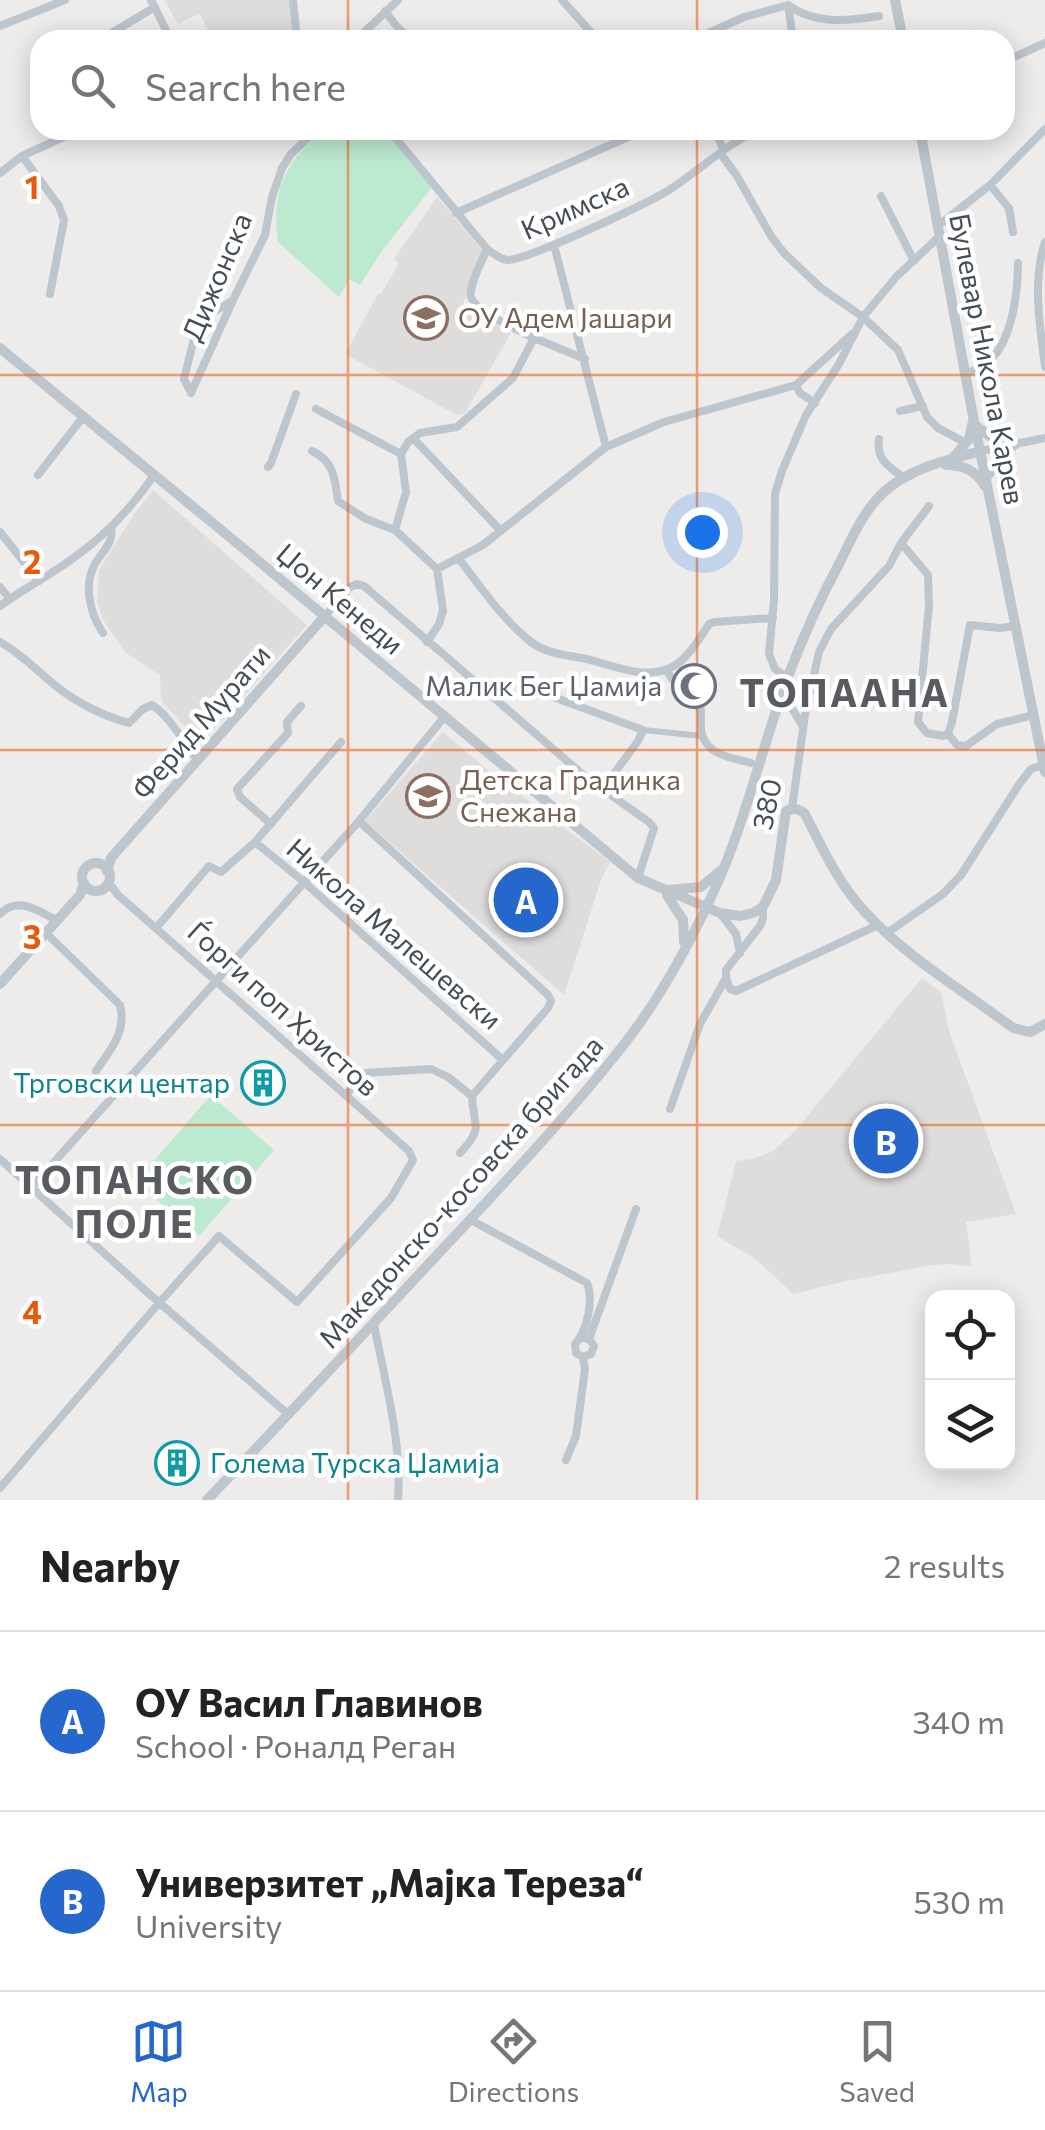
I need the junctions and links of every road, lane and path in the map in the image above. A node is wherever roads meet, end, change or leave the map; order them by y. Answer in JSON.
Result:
{"nodes":[{"id":1,"x":65,"y":0,"type":"edge"},
{"id":2,"x":293,"y":0,"type":"edge"},
{"id":3,"x":398,"y":0,"type":"edge"},
{"id":4,"x":562,"y":0,"type":"edge"},
{"id":5,"x":895,"y":0,"type":"edge"},
{"id":6,"x":788,"y":2,"type":"edge"},
{"id":7,"x":153,"y":4,"type":"edge"},
{"id":8,"x":385,"y":11,"type":"junction"},
{"id":9,"x":879,"y":16,"type":"dead end"},
{"id":10,"x":0,"y":26,"type":"edge"},
{"id":11,"x":115,"y":30,"type":"edge"},
{"id":12,"x":166,"y":30,"type":"edge"},
{"id":13,"x":296,"y":30,"type":"edge"},
{"id":14,"x":366,"y":30,"type":"edge"},
{"id":15,"x":399,"y":30,"type":"edge"},
{"id":16,"x":589,"y":30,"type":"edge"},
{"id":17,"x":714,"y":30,"type":"edge"},
{"id":18,"x":792,"y":30,"type":"edge"},
{"id":19,"x":901,"y":30,"type":"edge"},
{"id":20,"x":1045,"y":43,"type":"edge"},
{"id":21,"x":1015,"y":56,"type":"edge"},
{"id":22,"x":1045,"y":129,"type":"edge"},
{"id":23,"x":57,"y":140,"type":"edge"},
{"id":24,"x":306,"y":140,"type":"edge"},
{"id":25,"x":397,"y":140,"type":"edge"},
{"id":26,"x":621,"y":140,"type":"edge"},
{"id":27,"x":718,"y":140,"type":"edge"},
{"id":28,"x":742,"y":140,"type":"edge"},
{"id":29,"x":922,"y":140,"type":"edge"},
{"id":30,"x":722,"y":152,"type":"junction"},
{"id":31,"x":22,"y":156,"type":"junction"},
{"id":32,"x":0,"y":173,"type":"edge"},
{"id":33,"x":990,"y":185,"type":"junction"},
{"id":34,"x":881,"y":196,"type":"dead end"},
{"id":35,"x":456,"y":212,"type":"junction"},
{"id":36,"x":940,"y":230,"type":"junction"},
{"id":37,"x":1013,"y":232,"type":"dead end"},
{"id":38,"x":1045,"y":242,"type":"edge"},
{"id":39,"x":554,"y":245,"type":"junction"},
{"id":40,"x":487,"y":249,"type":"junction"},
{"id":41,"x":914,"y":261,"type":"junction"},
{"id":42,"x":1018,"y":263,"type":"dead end"},
{"id":43,"x":50,"y":294,"type":"dead end"},
{"id":44,"x":233,"y":300,"type":"junction"},
{"id":45,"x":863,"y":317,"type":"junction"},
{"id":46,"x":856,"y":332,"type":"junction"},
{"id":47,"x":534,"y":338,"type":"junction"},
{"id":48,"x":0,"y":348,"type":"edge"},
{"id":49,"x":585,"y":360,"type":"junction"},
{"id":50,"x":1045,"y":368,"type":"edge"},
{"id":51,"x":965,"y":374,"type":"junction"},
{"id":52,"x":796,"y":385,"type":"junction"},
{"id":53,"x":296,"y":394,"type":"dead end"},
{"id":54,"x":814,"y":403,"type":"junction"},
{"id":55,"x":923,"y":406,"type":"junction"},
{"id":56,"x":316,"y":409,"type":"dead end"},
{"id":57,"x":900,"y":411,"type":"dead end"},
{"id":58,"x":83,"y":417,"type":"junction"},
{"id":59,"x":974,"y":420,"type":"junction"},
{"id":60,"x":413,"y":438,"type":"junction"},
{"id":61,"x":1045,"y":438,"type":"edge"},
{"id":62,"x":878,"y":440,"type":"dead end"},
{"id":63,"x":966,"y":443,"type":"junction"},
{"id":64,"x":1014,"y":445,"type":"junction"},
{"id":65,"x":606,"y":447,"type":"junction"},
{"id":66,"x":312,"y":451,"type":"dead end"},
{"id":67,"x":981,"y":451,"type":"junction"},
{"id":68,"x":401,"y":454,"type":"junction"},
{"id":69,"x":953,"y":459,"type":"junction"},
{"id":70,"x":930,"y":466,"type":"junction"},
{"id":71,"x":268,"y":467,"type":"dead end"},
{"id":72,"x":38,"y":474,"type":"dead end"},
{"id":73,"x":154,"y":475,"type":"junction"},
{"id":74,"x":904,"y":478,"type":"junction"},
{"id":75,"x":986,"y":478,"type":"junction"},
{"id":76,"x":990,"y":496,"type":"junction"},
{"id":77,"x":929,"y":506,"type":"dead end"},
{"id":78,"x":111,"y":528,"type":"junction"},
{"id":79,"x":395,"y":530,"type":"junction"},
{"id":80,"x":501,"y":530,"type":"junction"},
{"id":81,"x":0,"y":532,"type":"edge"},
{"id":82,"x":901,"y":543,"type":"junction"},
{"id":83,"x":459,"y":559,"type":"junction"},
{"id":84,"x":437,"y":569,"type":"junction"},
{"id":85,"x":39,"y":581,"type":"junction"},
{"id":86,"x":0,"y":586,"type":"edge"},
{"id":87,"x":10,"y":599,"type":"junction"},
{"id":88,"x":0,"y":606,"type":"edge"},
{"id":89,"x":324,"y":616,"type":"junction"},
{"id":90,"x":773,"y":618,"type":"junction"},
{"id":91,"x":1017,"y":626,"type":"junction"},
{"id":92,"x":103,"y":633,"type":"dead end"},
{"id":93,"x":0,"y":642,"type":"edge"},
{"id":94,"x":427,"y":642,"type":"junction"},
{"id":95,"x":666,"y":670,"type":"junction"},
{"id":96,"x":788,"y":678,"type":"junction"},
{"id":97,"x":783,"y":692,"type":"junction"},
{"id":98,"x":546,"y":694,"type":"dead end"},
{"id":99,"x":301,"y":706,"type":"dead end"},
{"id":100,"x":1034,"y":715,"type":"junction"},
{"id":101,"x":445,"y":716,"type":"junction"},
{"id":102,"x":802,"y":727,"type":"junction"},
{"id":103,"x":643,"y":730,"type":"junction"},
{"id":104,"x":948,"y":734,"type":"junction"},
{"id":105,"x":702,"y":736,"type":"junction"},
{"id":106,"x":341,"y":742,"type":"dead end"},
{"id":107,"x":197,"y":760,"type":"junction"},
{"id":108,"x":751,"y":763,"type":"dead end"},
{"id":109,"x":1044,"y":769,"type":"edge"},
{"id":110,"x":602,"y":790,"type":"junction"},
{"id":111,"x":792,"y":808,"type":"junction"},
{"id":112,"x":359,"y":821,"type":"junction"},
{"id":113,"x":271,"y":824,"type":"junction"},
{"id":114,"x":256,"y":842,"type":"junction"},
{"id":115,"x":726,"y":862,"type":"junction"},
{"id":116,"x":106,"y":864,"type":"junction"},
{"id":117,"x":638,"y":878,"type":"junction"},
{"id":118,"x":304,"y":882,"type":"junction"},
{"id":119,"x":93,"y":888,"type":"junction"},
{"id":120,"x":663,"y":890,"type":"junction"},
{"id":121,"x":762,"y":907,"type":"junction"},
{"id":122,"x":706,"y":908,"type":"junction"},
{"id":123,"x":720,"y":913,"type":"junction"},
{"id":124,"x":0,"y":914,"type":"edge"},
{"id":125,"x":56,"y":920,"type":"junction"},
{"id":126,"x":157,"y":927,"type":"junction"},
{"id":127,"x":882,"y":929,"type":"junction"},
{"id":128,"x":45,"y":932,"type":"junction"},
{"id":129,"x":683,"y":951,"type":"junction"},
{"id":130,"x":740,"y":953,"type":"junction"},
{"id":131,"x":726,"y":978,"type":"junction"},
{"id":132,"x":217,"y":980,"type":"junction"},
{"id":133,"x":0,"y":984,"type":"edge"},
{"id":134,"x":1045,"y":1024,"type":"edge"},
{"id":135,"x":503,"y":1060,"type":"junction"},
{"id":136,"x":96,"y":1071,"type":"dead end"},
{"id":137,"x":346,"y":1095,"type":"junction"},
{"id":138,"x":472,"y":1096,"type":"junction"},
{"id":139,"x":670,"y":1109,"type":"dead end"},
{"id":140,"x":460,"y":1153,"type":"dead end"},
{"id":141,"x":0,"y":1159,"type":"edge"},
{"id":142,"x":31,"y":1188,"type":"junction"},
{"id":143,"x":636,"y":1210,"type":"dead end"},
{"id":144,"x":471,"y":1220,"type":"junction"},
{"id":145,"x":159,"y":1303,"type":"junction"},
{"id":146,"x":374,"y":1324,"type":"junction"},
{"id":147,"x":585,"y":1339,"type":"junction"},
{"id":148,"x":583,"y":1357,"type":"junction"},
{"id":149,"x":289,"y":1415,"type":"junction"},
{"id":150,"x":566,"y":1460,"type":"dead end"},
{"id":151,"x":0,"y":1488,"type":"edge"},
{"id":152,"x":207,"y":1500,"type":"edge"},
{"id":153,"x":215,"y":1500,"type":"edge"},
{"id":154,"x":398,"y":1500,"type":"edge"}],
"edges":[{"from":1,"to":10,"type":"street"},
{"from":2,"to":13,"type":"street"},
{"from":3,"to":8,"type":"street"},
{"from":4,"to":16,"type":"street"},
{"from":5,"to":19,"type":"street"},
{"from":6,"to":9,"type":"street"},
{"from":6,"to":17,"type":"street"},
{"from":6,"to":18,"type":"street"},
{"from":7,"to":11,"type":"street"},
{"from":7,"to":12,"type":"street"},
{"from":8,"to":14,"type":"street"},
{"from":8,"to":15,"type":"street"},
{"from":20,"to":21,"type":"street"},
{"from":22,"to":33,"type":"street"},
{"from":23,"to":31,"type":"street"},
{"from":24,"to":44,"type":"street","name":"Дижонска"},
{"from":25,"to":35,"type":"street","name":"Кримска"},
{"from":26,"to":35,"type":"street"},
{"from":27,"to":30,"type":"street"},
{"from":28,"to":30,"type":"street","name":"Кримска"},
{"from":29,"to":36,"type":"street","name":"Булевар Никола Карев"},
{"from":30,"to":39,"type":"street","name":"Кримска"},
{"from":30,"to":45,"type":"street"},
{"from":31,"to":32,"type":"street"},
{"from":31,"to":43,"type":"street"},
{"from":33,"to":36,"type":"street"},
{"from":33,"to":37,"type":"street"},
{"from":34,"to":41,"type":"street"},
{"from":35,"to":40,"type":"street","name":"Кримска"},
{"from":36,"to":41,"type":"street"},
{"from":36,"to":51,"type":"street","name":"Булевар Никола Карев"},
{"from":38,"to":50,"type":"street"},
{"from":39,"to":40,"type":"street","name":"Кримска"},
{"from":39,"to":49,"type":"street"},
{"from":40,"to":47,"type":"street"},
{"from":41,"to":45,"type":"street"},
{"from":42,"to":51,"type":"street"},
{"from":44,"to":44,"type":"street","name":"Дижонска"},
{"from":45,"to":46,"type":"street"},
{"from":45,"to":55,"type":"street"},
{"from":46,"to":52,"type":"street"},
{"from":46,"to":54,"type":"street"},
{"from":47,"to":49,"type":"street"},
{"from":47,"to":60,"type":"street"},
{"from":48,"to":58,"type":"street","name":"Џон Кенеди"},
{"from":49,"to":65,"type":"street"},
{"from":51,"to":59,"type":"street","name":"Булевар Никола Карев"},
{"from":52,"to":54,"type":"street"},
{"from":52,"to":65,"type":"street"},
{"from":53,"to":71,"type":"street"},
{"from":54,"to":90,"type":"street"},
{"from":55,"to":57,"type":"street"},
{"from":55,"to":63,"type":"street"},
{"from":56,"to":68,"type":"street"},
{"from":58,"to":72,"type":"street"},
{"from":58,"to":73,"type":"street","name":"Џон Кенеди"},
{"from":59,"to":63,"type":"street"},
{"from":59,"to":64,"type":"street"},
{"from":59,"to":67,"type":"street","name":"Булевар Никола Карев"},
{"from":60,"to":68,"type":"street"},
{"from":60,"to":80,"type":"street"},
{"from":61,"to":64,"type":"street"},
{"from":62,"to":74,"type":"street"},
{"from":63,"to":69,"type":"street"},
{"from":64,"to":67,"type":"street"},
{"from":64,"to":75,"type":"street"},
{"from":65,"to":80,"type":"street"},
{"from":66,"to":79,"type":"street"},
{"from":67,"to":69,"type":"street","name":"Македонско-косовска бригада"},
{"from":67,"to":75,"type":"street","name":"Булевар Никола Карев"},
{"from":68,"to":79,"type":"street"},
{"from":69,"to":70,"type":"street","name":"Македонско-косовска бригада"},
{"from":70,"to":74,"type":"street","name":"Македонско-косовска бригада"},
{"from":70,"to":76,"type":"street"},
{"from":73,"to":78,"type":"street"},
{"from":73,"to":89,"type":"street","name":"Џон Кенеди"},
{"from":74,"to":96,"type":"street","name":"Македонско-косовска бригада"},
{"from":75,"to":76,"type":"street","name":"Булевар Никола Карев"},
{"from":76,"to":91,"type":"street","name":"Булевар Никола Карев"},
{"from":77,"to":82,"type":"street","name":"380"},
{"from":78,"to":85,"type":"street"},
{"from":78,"to":92,"type":"street"},
{"from":79,"to":84,"type":"street"},
{"from":80,"to":83,"type":"street"},
{"from":81,"to":85,"type":"street"},
{"from":82,"to":102,"type":"street","name":"380"},
{"from":82,"to":104,"type":"street"},
{"from":83,"to":84,"type":"street"},
{"from":83,"to":95,"type":"street"},
{"from":84,"to":94,"type":"street"},
{"from":85,"to":87,"type":"street"},
{"from":86,"to":87,"type":"street"},
{"from":87,"to":88,"type":"street"},
{"from":89,"to":94,"type":"street"},
{"from":89,"to":101,"type":"street","name":"Џон Кенеди"},
{"from":89,"to":107,"type":"street","name":"Ферид Мурати"},
{"from":90,"to":95,"type":"street"},
{"from":90,"to":96,"type":"street"},
{"from":91,"to":100,"type":"street","name":"Булевар Никола Карев"},
{"from":91,"to":104,"type":"street"},
{"from":93,"to":107,"type":"street"},
{"from":94,"to":110,"type":"street"},
{"from":95,"to":105,"type":"street"},
{"from":96,"to":97,"type":"street","name":"Македонско-косовска бригада"},
{"from":97,"to":102,"type":"street"},
{"from":97,"to":115,"type":"street","name":"Македонско-косовска бригада"},
{"from":98,"to":103,"type":"street"},
{"from":99,"to":113,"type":"street"},
{"from":100,"to":104,"type":"street"},
{"from":100,"to":109,"type":"street","name":"Булевар Никола Карев"},
{"from":101,"to":112,"type":"street"},
{"from":101,"to":117,"type":"street","name":"Џон Кенеди"},
{"from":102,"to":111,"type":"street","name":"380"},
{"from":103,"to":105,"type":"street"},
{"from":103,"to":110,"type":"street"},
{"from":105,"to":108,"type":"street"},
{"from":106,"to":113,"type":"street"},
{"from":107,"to":116,"type":"street","name":"Ферид Мурати"},
{"from":109,"to":127,"type":"street"},
{"from":110,"to":117,"type":"street"},
{"from":111,"to":121,"type":"street","name":"380"},
{"from":111,"to":127,"type":"street"},
{"from":112,"to":118,"type":"street"},
{"from":112,"to":135,"type":"street","name":"Никола Малешевски"},
{"from":113,"to":114,"type":"street"},
{"from":114,"to":118,"type":"street","name":"Никола Малешевски"},
{"from":114,"to":126,"type":"street"},
{"from":115,"to":120,"type":"street"},
{"from":115,"to":122,"type":"street","name":"Македонско-косовска бригада"},
{"from":116,"to":119,"type":"street"},
{"from":116,"to":119,"type":"street","name":"Ферид Мурати"},
{"from":117,"to":120,"type":"street","name":"Џон Кенеди"},
{"from":118,"to":132,"type":"street"},
{"from":118,"to":135,"type":"street","name":"Никола Малешевски"},
{"from":119,"to":125,"type":"street"},
{"from":119,"to":126,"type":"street","name":"Ѓорги поп Христов"},
{"from":120,"to":122,"type":"street","name":"Џон Кенеди"},
{"from":120,"to":129,"type":"street"},
{"from":121,"to":123,"type":"street"},
{"from":121,"to":130,"type":"street"},
{"from":122,"to":123,"type":"street"},
{"from":122,"to":129,"type":"street","name":"Македонско-косовска бригада"},
{"from":123,"to":130,"type":"street"},
{"from":124,"to":125,"type":"street"},
{"from":125,"to":128,"type":"street"},
{"from":126,"to":132,"type":"street","name":"Ѓорги поп Христов"},
{"from":127,"to":131,"type":"street"},
{"from":127,"to":134,"type":"street"},
{"from":128,"to":133,"type":"street"},
{"from":128,"to":136,"type":"street"},
{"from":129,"to":144,"type":"street","name":"Македонско-косовска бригада"},
{"from":130,"to":131,"type":"street"},
{"from":131,"to":139,"type":"street"},
{"from":132,"to":137,"type":"street","name":"Ѓорги поп Христов"},
{"from":132,"to":142,"type":"street"},
{"from":135,"to":138,"type":"street","name":"Никола Малешевски"},
{"from":137,"to":138,"type":"street"},
{"from":137,"to":145,"type":"street","name":"Ѓорги поп Христов"},
{"from":138,"to":140,"type":"street"},
{"from":141,"to":142,"type":"street"},
{"from":142,"to":145,"type":"street"},
{"from":143,"to":147,"type":"street"},
{"from":144,"to":146,"type":"street","name":"Македонско-косовска бригада"},
{"from":144,"to":147,"type":"street"},
{"from":145,"to":149,"type":"street"},
{"from":145,"to":151,"type":"street"},
{"from":146,"to":149,"type":"street","name":"Македонско-косовска бригада"},
{"from":146,"to":154,"type":"street"},
{"from":147,"to":148,"type":"street"},
{"from":147,"to":148,"type":"street"},
{"from":148,"to":150,"type":"street"},
{"from":149,"to":152,"type":"street","name":"Македонско-косовска бригада"},
{"from":152,"to":153,"type":"street"}]}
